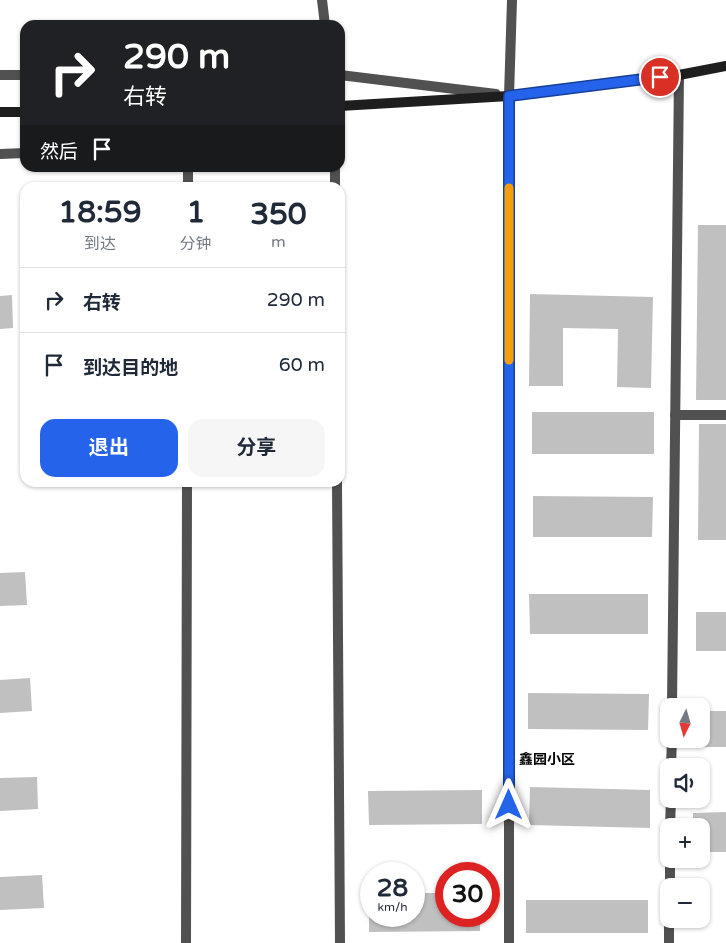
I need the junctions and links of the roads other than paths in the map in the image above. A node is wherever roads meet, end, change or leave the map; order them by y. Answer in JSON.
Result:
{"nodes":[{"id":1,"x":322,"y":0,"type":"edge"},
{"id":2,"x":512,"y":0,"type":"edge"},
{"id":3,"x":324,"y":20,"type":"edge"},
{"id":4,"x":726,"y":66,"type":"edge"},
{"id":5,"x":0,"y":75,"type":"edge"},
{"id":6,"x":20,"y":75,"type":"edge"},
{"id":7,"x":679,"y":75,"type":"junction"},
{"id":8,"x":345,"y":76,"type":"edge"},
{"id":9,"x":509,"y":96,"type":"junction"},
{"id":10,"x":345,"y":106,"type":"edge"},
{"id":11,"x":0,"y":112,"type":"edge"},
{"id":12,"x":20,"y":112,"type":"edge"},
{"id":13,"x":20,"y":153,"type":"edge"},
{"id":14,"x":0,"y":154,"type":"edge"},
{"id":15,"x":676,"y":415,"type":"junction"},
{"id":16,"x":726,"y":415,"type":"edge"},
{"id":17,"x":187,"y":487,"type":"edge"},
{"id":18,"x":337,"y":487,"type":"edge"},
{"id":19,"x":672,"y":698,"type":"edge"},
{"id":20,"x":669,"y":928,"type":"edge"},
{"id":21,"x":186,"y":943,"type":"edge"},
{"id":22,"x":340,"y":943,"type":"edge"},
{"id":23,"x":509,"y":943,"type":"edge"},
{"id":24,"x":669,"y":943,"type":"edge"}],
"edges":[{"from":1,"to":3,"type":"street"},
{"from":2,"to":9,"type":"street"},
{"from":4,"to":7,"type":"main road"},
{"from":5,"to":6,"type":"street"},
{"from":7,"to":9,"type":"main road"},
{"from":7,"to":15,"type":"street"},
{"from":8,"to":9,"type":"street"},
{"from":9,"to":10,"type":"main road"},
{"from":9,"to":23,"type":"street"},
{"from":11,"to":12,"type":"main road"},
{"from":13,"to":14,"type":"street"},
{"from":15,"to":16,"type":"street"},
{"from":15,"to":19,"type":"street"},
{"from":17,"to":21,"type":"street"},
{"from":18,"to":22,"type":"street"},
{"from":20,"to":24,"type":"street"}]}
